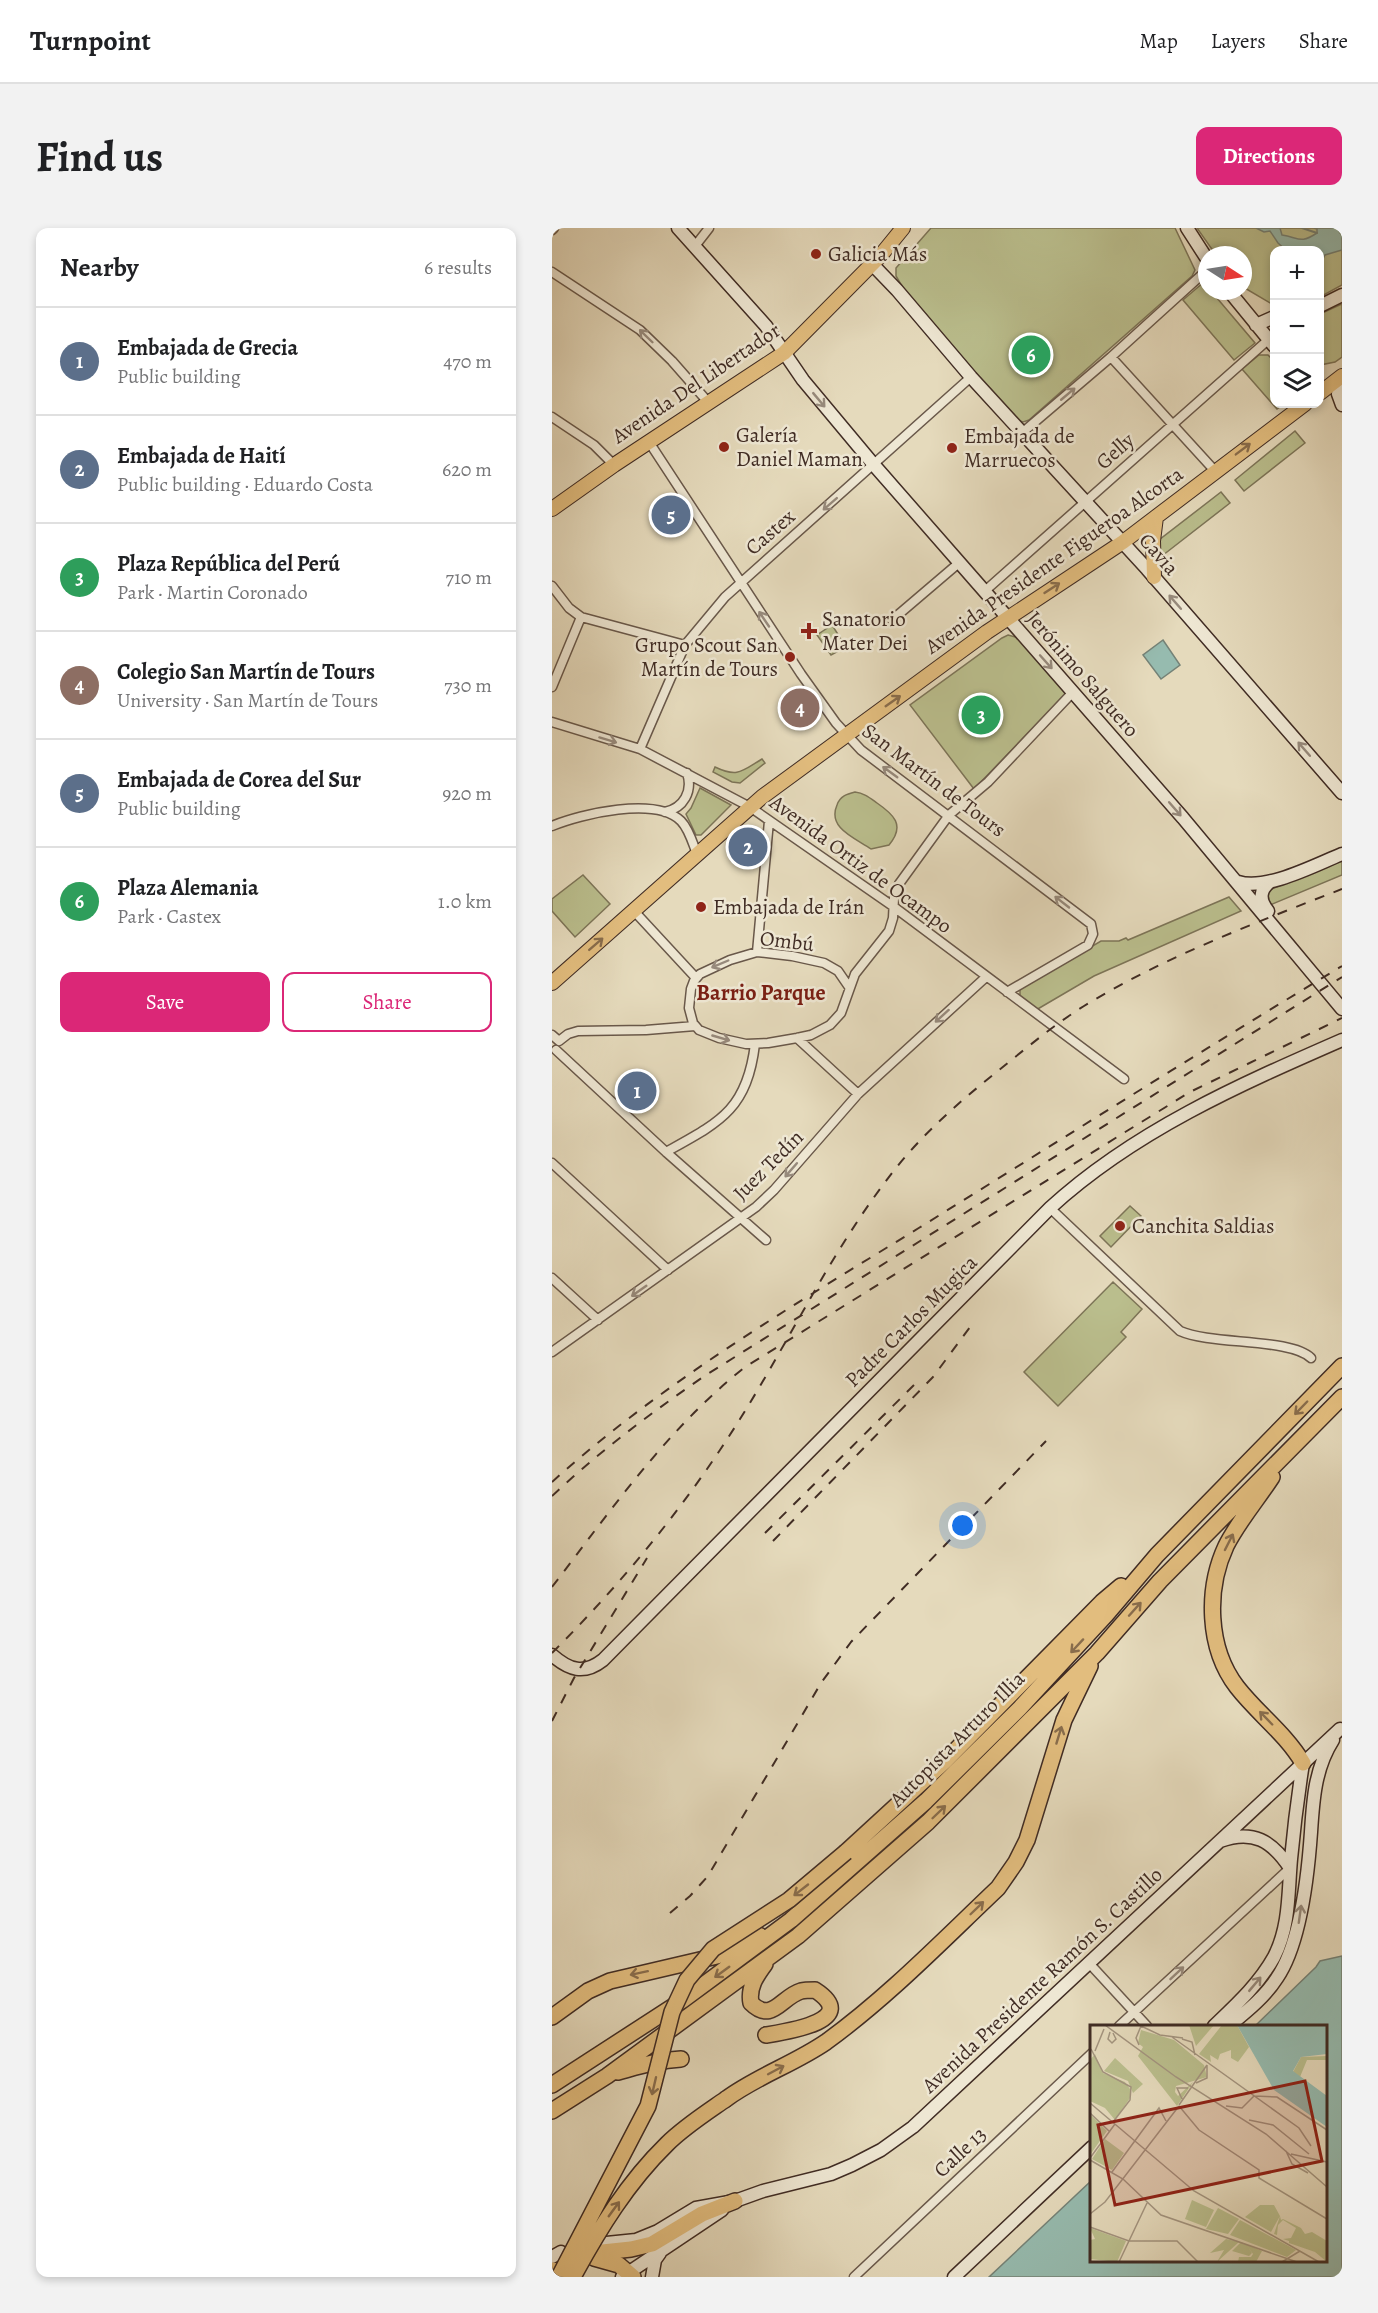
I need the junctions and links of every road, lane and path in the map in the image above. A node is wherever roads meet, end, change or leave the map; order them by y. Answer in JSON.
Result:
{"nodes":[{"id":1,"x":678,"y":228,"type":"edge"},
{"id":2,"x":708,"y":228,"type":"edge"},
{"id":3,"x":903,"y":228,"type":"edge"},
{"id":4,"x":1187,"y":228,"type":"edge"},
{"id":5,"x":695,"y":246,"type":"junction"},
{"id":6,"x":1199,"y":246,"type":"edge"},
{"id":7,"x":872,"y":264,"type":"junction"},
{"id":8,"x":552,"y":272,"type":"edge"},
{"id":9,"x":1198,"y":278,"type":"edge"},
{"id":10,"x":1342,"y":295,"type":"edge"},
{"id":11,"x":1235,"y":300,"type":"edge"},
{"id":12,"x":1324,"y":304,"type":"edge"},
{"id":13,"x":1270,"y":319,"type":"edge"},
{"id":14,"x":1256,"y":325,"type":"junction"},
{"id":15,"x":1270,"y":342,"type":"edge"},
{"id":16,"x":1270,"y":344,"type":"edge"},
{"id":17,"x":784,"y":353,"type":"junction"},
{"id":18,"x":1111,"y":357,"type":"junction"},
{"id":19,"x":971,"y":377,"type":"junction"},
{"id":20,"x":1342,"y":377,"type":"edge"},
{"id":21,"x":1324,"y":389,"type":"edge"},
{"id":22,"x":708,"y":402,"type":"junction"},
{"id":23,"x":1342,"y":405,"type":"edge"},
{"id":24,"x":1300,"y":408,"type":"edge"},
{"id":25,"x":552,"y":417,"type":"edge"},
{"id":26,"x":1173,"y":424,"type":"junction"},
{"id":27,"x":1023,"y":432,"type":"junction"},
{"id":28,"x":649,"y":442,"type":"junction"},
{"id":29,"x":614,"y":465,"type":"junction"},
{"id":30,"x":874,"y":465,"type":"junction"},
{"id":31,"x":1215,"y":471,"type":"junction"},
{"id":32,"x":1086,"y":501,"type":"junction"},
{"id":33,"x":552,"y":510,"type":"edge"},
{"id":34,"x":1156,"y":517,"type":"junction"},
{"id":35,"x":1123,"y":542,"type":"junction"},
{"id":36,"x":960,"y":562,"type":"junction"},
{"id":37,"x":1154,"y":577,"type":"junction"},
{"id":38,"x":740,"y":583,"type":"junction"},
{"id":39,"x":552,"y":586,"type":"edge"},
{"id":40,"x":986,"y":590,"type":"junction"},
{"id":41,"x":581,"y":617,"type":"junction"},
{"id":42,"x":1008,"y":618,"type":"junction"},
{"id":43,"x":892,"y":620,"type":"dead end"},
{"id":44,"x":685,"y":645,"type":"junction"},
{"id":45,"x":552,"y":687,"type":"edge"},
{"id":46,"x":1073,"y":692,"type":"junction"},
{"id":47,"x":552,"y":722,"type":"edge"},
{"id":48,"x":846,"y":736,"type":"junction"},
{"id":49,"x":640,"y":749,"type":"junction"},
{"id":50,"x":687,"y":773,"type":"junction"},
{"id":51,"x":1342,"y":793,"type":"edge"},
{"id":52,"x":750,"y":807,"type":"junction"},
{"id":53,"x":664,"y":812,"type":"junction"},
{"id":54,"x":949,"y":815,"type":"junction"},
{"id":55,"x":769,"y":821,"type":"junction"},
{"id":56,"x":552,"y":826,"type":"edge"},
{"id":57,"x":698,"y":854,"type":"junction"},
{"id":58,"x":1342,"y":854,"type":"edge"},
{"id":59,"x":1271,"y":881,"type":"junction"},
{"id":60,"x":1238,"y":882,"type":"junction"},
{"id":61,"x":894,"y":907,"type":"junction"},
{"id":62,"x":634,"y":911,"type":"junction"},
{"id":63,"x":757,"y":952,"type":"junction"},
{"id":64,"x":986,"y":977,"type":"junction"},
{"id":65,"x":696,"y":978,"type":"junction"},
{"id":66,"x":552,"y":983,"type":"edge"},
{"id":67,"x":849,"y":987,"type":"junction"},
{"id":68,"x":1007,"y":992,"type":"junction"},
{"id":69,"x":1342,"y":999,"type":"edge"},
{"id":70,"x":1342,"y":1009,"type":"edge"},
{"id":71,"x":695,"y":1026,"type":"junction"},
{"id":72,"x":797,"y":1038,"type":"junction"},
{"id":73,"x":1342,"y":1040,"type":"edge"},
{"id":74,"x":756,"y":1044,"type":"junction"},
{"id":75,"x":555,"y":1045,"type":"edge"},
{"id":76,"x":1124,"y":1079,"type":"dead end"},
{"id":77,"x":858,"y":1094,"type":"junction"},
{"id":78,"x":666,"y":1152,"type":"junction"},
{"id":79,"x":552,"y":1163,"type":"edge"},
{"id":80,"x":1050,"y":1208,"type":"junction"},
{"id":81,"x":741,"y":1218,"type":"junction"},
{"id":82,"x":766,"y":1240,"type":"dead end"},
{"id":83,"x":668,"y":1270,"type":"junction"},
{"id":84,"x":552,"y":1278,"type":"edge"},
{"id":85,"x":598,"y":1320,"type":"junction"},
{"id":86,"x":552,"y":1352,"type":"edge"},
{"id":87,"x":1311,"y":1358,"type":"dead end"},
{"id":88,"x":1342,"y":1366,"type":"edge"},
{"id":89,"x":1342,"y":1397,"type":"edge"},
{"id":90,"x":1292,"y":1447,"type":"junction"},
{"id":91,"x":1157,"y":1555,"type":"junction"},
{"id":92,"x":1097,"y":1653,"type":"junction"},
{"id":93,"x":552,"y":1655,"type":"edge"},
{"id":94,"x":1341,"y":1728,"type":"edge"},
{"id":95,"x":1303,"y":1763,"type":"junction"},
{"id":96,"x":1217,"y":1842,"type":"junction"},
{"id":97,"x":1290,"y":1868,"type":"junction"},
{"id":98,"x":786,"y":1925,"type":"junction"},
{"id":99,"x":772,"y":1954,"type":"junction"},
{"id":100,"x":1088,"y":1962,"type":"junction"},
{"id":101,"x":1134,"y":2012,"type":"junction"},
{"id":102,"x":552,"y":2017,"type":"edge"},
{"id":103,"x":1120,"y":2025,"type":"edge"},
{"id":104,"x":1146,"y":2025,"type":"edge"},
{"id":105,"x":1216,"y":2025,"type":"edge"},
{"id":106,"x":1230,"y":2025,"type":"edge"},
{"id":107,"x":766,"y":2035,"type":"dead end"},
{"id":108,"x":1090,"y":2055,"type":"edge"},
{"id":109,"x":681,"y":2059,"type":"dead end"},
{"id":110,"x":607,"y":2076,"type":"junction"},
{"id":111,"x":552,"y":2085,"type":"edge"},
{"id":112,"x":552,"y":2111,"type":"edge"},
{"id":113,"x":1090,"y":2149,"type":"edge"},
{"id":114,"x":735,"y":2201,"type":"junction"},
{"id":115,"x":663,"y":2250,"type":"junction"},
{"id":116,"x":628,"y":2276,"type":"edge"},
{"id":117,"x":559,"y":2277,"type":"edge"},
{"id":118,"x":573,"y":2277,"type":"edge"},
{"id":119,"x":652,"y":2277,"type":"edge"},
{"id":120,"x":854,"y":2277,"type":"edge"},
{"id":121,"x":954,"y":2277,"type":"edge"}],
"edges":[{"from":1,"to":5,"type":"street","name":"Jerónimo Salguero"},
{"from":2,"to":5,"type":"street"},
{"from":3,"to":7,"type":"main road","name":"Avenida Del Libertador"},
{"from":4,"to":6,"type":"street"},
{"from":5,"to":17,"type":"street","name":"Jerónimo Salguero"},
{"from":7,"to":17,"type":"main road","name":"Avenida Del Libertador"},
{"from":7,"to":19,"type":"street","name":"Cavia"},
{"from":22,"to":8,"type":"street","one_way":true},
{"from":9,"to":18,"type":"street"},
{"from":10,"to":12,"type":"street"},
{"from":11,"to":14,"type":"street"},
{"from":13,"to":14,"type":"street"},
{"from":14,"to":15,"type":"street"},
{"from":16,"to":26,"type":"street","name":"Gelly"},
{"from":17,"to":22,"type":"main road","name":"Avenida Del Libertador"},
{"from":17,"to":30,"type":"street","name":"Jerónimo Salguero","one_way":true},
{"from":18,"to":26,"type":"street"},
{"from":27,"to":18,"type":"street","one_way":true},
{"from":19,"to":27,"type":"street","name":"Cavia"},
{"from":19,"to":30,"type":"street","name":"Castex"},
{"from":20,"to":21,"type":"main road"},
{"from":20,"to":23,"type":"street"},
{"from":22,"to":28,"type":"main road","name":"Avenida Del Libertador"},
{"from":31,"to":24,"type":"main road","name":"Avenida Presidente Figueroa Alcorta","one_way":true},
{"from":25,"to":29,"type":"street"},
{"from":26,"to":31,"type":"street"},
{"from":26,"to":32,"type":"street","name":"Gelly"},
{"from":27,"to":32,"type":"street","name":"Cavia"},
{"from":28,"to":29,"type":"main road","name":"Avenida Del Libertador"},
{"from":28,"to":38,"type":"street","name":"San Martín de Tours"},
{"from":29,"to":33,"type":"main road","name":"Avenida Del Libertador"},
{"from":30,"to":36,"type":"street","name":"Jerónimo Salguero"},
{"from":30,"to":38,"type":"street","name":"Castex","one_way":true},
{"from":31,"to":34,"type":"main road","name":"Avenida Presidente Figueroa Alcorta"},
{"from":32,"to":35,"type":"street","name":"Cavia"},
{"from":32,"to":40,"type":"street","name":"Gelly"},
{"from":34,"to":35,"type":"main road","name":"Avenida Presidente Figueroa Alcorta"},
{"from":34,"to":37,"type":"main road"},
{"from":35,"to":37,"type":"street","name":"Cavia"},
{"from":42,"to":35,"type":"main road","name":"Avenida Presidente Figueroa Alcorta","one_way":true},
{"from":36,"to":40,"type":"street","name":"Jerónimo Salguero"},
{"from":36,"to":43,"type":"street"},
{"from":51,"to":37,"type":"street","name":"Cavia","one_way":true},
{"from":38,"to":44,"type":"street","name":"Castex"},
{"from":48,"to":38,"type":"street","name":"San Martín de Tours","one_way":true},
{"from":39,"to":41,"type":"street"},
{"from":40,"to":42,"type":"street","name":"Jerónimo Salguero"},
{"from":41,"to":44,"type":"street"},
{"from":41,"to":45,"type":"street"},
{"from":42,"to":46,"type":"street","name":"Jerónimo Salguero","one_way":true},
{"from":48,"to":42,"type":"main road","name":"Avenida Presidente Figueroa Alcorta","one_way":true},
{"from":44,"to":49,"type":"street","name":"Castex"},
{"from":46,"to":54,"type":"street"},
{"from":46,"to":60,"type":"street","name":"Jerónimo Salguero","one_way":true},
{"from":47,"to":49,"type":"street","name":"Avenida Ortiz de Ocampo","one_way":true},
{"from":48,"to":52,"type":"main road","name":"Avenida Presidente Figueroa Alcorta"},
{"from":54,"to":48,"type":"street","name":"San Martín de Tours","one_way":true},
{"from":49,"to":50,"type":"street","name":"Avenida Ortiz de Ocampo"},
{"from":50,"to":52,"type":"street","name":"Avenida Ortiz de Ocampo"},
{"from":50,"to":53,"type":"street"},
{"from":52,"to":55,"type":"street","name":"Avenida Ortiz de Ocampo"},
{"from":52,"to":57,"type":"main road","name":"Avenida Presidente Figueroa Alcorta"},
{"from":53,"to":56,"type":"street"},
{"from":53,"to":57,"type":"street"},
{"from":54,"to":61,"type":"street"},
{"from":68,"to":54,"type":"street","name":"San Martín de Tours","one_way":true},
{"from":55,"to":61,"type":"street","name":"Avenida Ortiz de Ocampo"},
{"from":55,"to":63,"type":"street"},
{"from":57,"to":62,"type":"main road","name":"Avenida Presidente Figueroa Alcorta"},
{"from":58,"to":59,"type":"street"},
{"from":59,"to":60,"type":"street"},
{"from":59,"to":69,"type":"street"},
{"from":60,"to":70,"type":"street","name":"Jerónimo Salguero"},
{"from":61,"to":64,"type":"street","name":"Avenida Ortiz de Ocampo"},
{"from":61,"to":67,"type":"street"},
{"from":62,"to":65,"type":"street"},
{"from":66,"to":62,"type":"main road","name":"Avenida Presidente Figueroa Alcorta","one_way":true},
{"from":63,"to":65,"type":"street","name":"Ombú","one_way":true},
{"from":63,"to":67,"type":"street","name":"Ombú"},
{"from":64,"to":68,"type":"street","name":"Avenida Ortiz de Ocampo"},
{"from":64,"to":77,"type":"street","name":"Juez Tedín","one_way":true},
{"from":65,"to":71,"type":"street"},
{"from":67,"to":72,"type":"street"},
{"from":68,"to":76,"type":"street","name":"Avenida Ortiz de Ocampo"},
{"from":71,"to":74,"type":"street","one_way":true},
{"from":71,"to":75,"type":"street"},
{"from":72,"to":74,"type":"street"},
{"from":72,"to":77,"type":"street"},
{"from":73,"to":80,"type":"street","name":"Padre Carlos Mugica"},
{"from":74,"to":78,"type":"street"},
{"from":75,"to":78,"type":"street"},
{"from":77,"to":81,"type":"street","name":"Juez Tedín","one_way":true},
{"from":78,"to":81,"type":"street"},
{"from":79,"to":83,"type":"street"},
{"from":80,"to":87,"type":"street"},
{"from":80,"to":93,"type":"street","name":"Padre Carlos Mugica"},
{"from":81,"to":82,"type":"street"},
{"from":81,"to":83,"type":"street","name":"Juez Tedín"},
{"from":83,"to":85,"type":"street","name":"Juez Tedín","one_way":true},
{"from":84,"to":85,"type":"street"},
{"from":85,"to":86,"type":"street","name":"Juez Tedín"},
{"from":88,"to":91,"type":"highway","name":"Autopista Arturo Illia","one_way":true},
{"from":89,"to":90,"type":"highway","name":"Autopista Arturo Illia"},
{"from":92,"to":90,"type":"highway","name":"Autopista Arturo Illia","one_way":true},
{"from":95,"to":90,"type":"highway","one_way":true},
{"from":91,"to":98,"type":"highway","name":"Autopista Arturo Illia","one_way":true},
{"from":91,"to":117,"type":"highway","one_way":true,"bridge":true},
{"from":99,"to":92,"type":"highway","name":"Autopista Arturo Illia","one_way":true},
{"from":118,"to":92,"type":"highway","one_way":true,"bridge":true},
{"from":94,"to":95,"type":"street","name":"Avenida Presidente Ramón S. Castillo"},
{"from":106,"to":94,"type":"street","one_way":true},
{"from":95,"to":96,"type":"street","name":"Avenida Presidente Ramón S. Castillo"},
{"from":95,"to":97,"type":"street"},
{"from":96,"to":97,"type":"street"},
{"from":96,"to":100,"type":"street","name":"Avenida Presidente Ramón S. Castillo"},
{"from":101,"to":97,"type":"street","one_way":true},
{"from":105,"to":97,"type":"street","one_way":true},
{"from":98,"to":102,"type":"highway","one_way":true},
{"from":98,"to":111,"type":"highway","name":"Autopista Arturo Illia","one_way":true},
{"from":99,"to":107,"type":"highway"},
{"from":99,"to":110,"type":"highway","name":"Autopista Arturo Illia"},
{"from":100,"to":101,"type":"street"},
{"from":100,"to":114,"type":"street","name":"Avenida Presidente Ramón S. Castillo"},
{"from":101,"to":103,"type":"street"},
{"from":101,"to":104,"type":"street"},
{"from":108,"to":120,"type":"street","name":"Calle 13"},
{"from":109,"to":110,"type":"highway"},
{"from":110,"to":112,"type":"highway","name":"Autopista Arturo Illia"},
{"from":113,"to":121,"type":"street"},
{"from":114,"to":115,"type":"street","name":"Avenida Presidente Ramón S. Castillo"},
{"from":114,"to":116,"type":"highway"},
{"from":115,"to":116,"type":"street","name":"Avenida Presidente Ramón S. Castillo"},
{"from":115,"to":119,"type":"street"}]}
